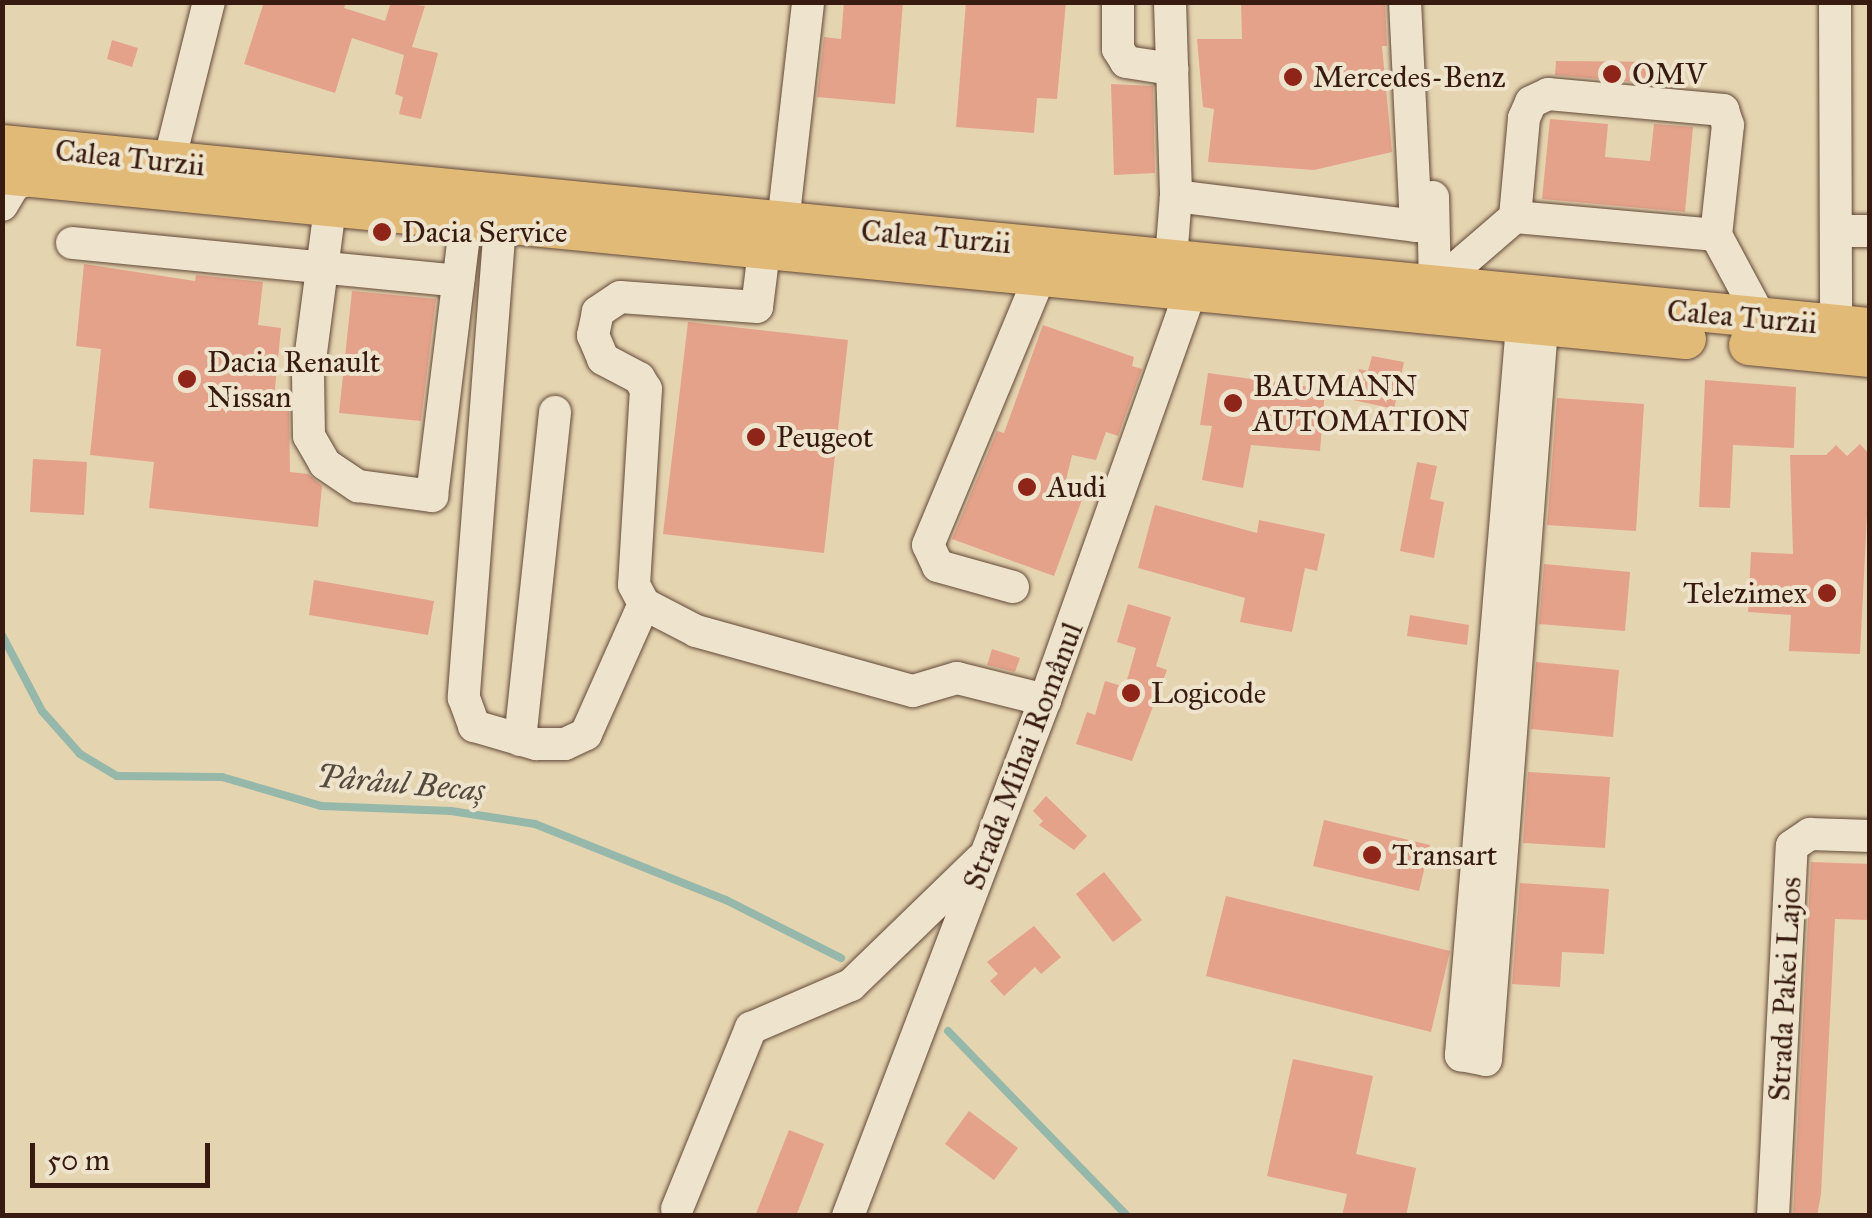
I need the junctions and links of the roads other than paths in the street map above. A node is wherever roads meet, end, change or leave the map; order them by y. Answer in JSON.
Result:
{"nodes":[{"id":1,"x":209,"y":2,"type":"edge"},
{"id":2,"x":808,"y":2,"type":"edge"},
{"id":3,"x":1118,"y":2,"type":"edge"},
{"id":4,"x":1170,"y":2,"type":"edge"},
{"id":5,"x":1405,"y":2,"type":"edge"},
{"id":6,"x":1428,"y":2,"type":"edge"},
{"id":7,"x":1836,"y":2,"type":"edge"},
{"id":8,"x":1172,"y":69,"type":"junction"},
{"id":9,"x":2,"y":145,"type":"edge"},
{"id":10,"x":169,"y":162,"type":"junction"},
{"id":11,"x":18,"y":176,"type":"edge"},
{"id":12,"x":1176,"y":196,"type":"junction"},
{"id":13,"x":2,"y":205,"type":"edge"},
{"id":14,"x":330,"y":208,"type":"junction"},
{"id":15,"x":1870,"y":209,"type":"edge"},
{"id":16,"x":1514,"y":217,"type":"junction"},
{"id":17,"x":1836,"y":220,"type":"junction"},
{"id":18,"x":482,"y":223,"type":"junction"},
{"id":19,"x":1870,"y":231,"type":"edge"},
{"id":20,"x":1716,"y":234,"type":"junction"},
{"id":21,"x":773,"y":237,"type":"junction"},
{"id":22,"x":72,"y":243,"type":"dead end"},
{"id":23,"x":322,"y":268,"type":"junction"},
{"id":24,"x":1040,"y":276,"type":"junction"},
{"id":25,"x":1181,"y":276,"type":"junction"},
{"id":26,"x":458,"y":281,"type":"junction"},
{"id":27,"x":1435,"y":286,"type":"junction"},
{"id":28,"x":1761,"y":319,"type":"junction"},
{"id":29,"x":1532,"y":326,"type":"junction"},
{"id":30,"x":1853,"y":327,"type":"edge"},
{"id":31,"x":1870,"y":357,"type":"edge"},
{"id":32,"x":555,"y":412,"type":"dead end"},
{"id":33,"x":1013,"y":587,"type":"dead end"},
{"id":34,"x":644,"y":604,"type":"junction"},
{"id":35,"x":1045,"y":700,"type":"junction"},
{"id":36,"x":520,"y":740,"type":"junction"},
{"id":37,"x":1870,"y":836,"type":"edge"},
{"id":38,"x":986,"y":853,"type":"junction"},
{"id":39,"x":1473,"y":1057,"type":"dead end"},
{"id":40,"x":677,"y":1208,"type":"dead end"},
{"id":41,"x":848,"y":1216,"type":"edge"},
{"id":42,"x":1773,"y":1216,"type":"edge"}],
"edges":[{"from":1,"to":10,"type":"street"},
{"from":2,"to":21,"type":"street"},
{"from":3,"to":8,"type":"street"},
{"from":4,"to":8,"type":"street","name":"Strada Mihai Românul"},
{"from":5,"to":12,"type":"street"},
{"from":6,"to":27,"type":"street"},
{"from":7,"to":17,"type":"street"},
{"from":8,"to":12,"type":"street","name":"Strada Mihai Românul"},
{"from":9,"to":10,"type":"main road","name":"Calea Turzii"},
{"from":10,"to":21,"type":"main road","name":"Calea Turzii"},
{"from":11,"to":13,"type":"street"},
{"from":11,"to":14,"type":"main road","name":"Calea Turzii"},
{"from":12,"to":25,"type":"street","name":"Strada Mihai Românul"},
{"from":14,"to":18,"type":"main road","name":"Calea Turzii"},
{"from":14,"to":23,"type":"street"},
{"from":15,"to":17,"type":"street"},
{"from":16,"to":20,"type":"street"},
{"from":16,"to":20,"type":"street"},
{"from":16,"to":27,"type":"street"},
{"from":17,"to":19,"type":"street"},
{"from":17,"to":30,"type":"street"},
{"from":18,"to":21,"type":"main road","name":"Calea Turzii"},
{"from":18,"to":26,"type":"street"},
{"from":18,"to":36,"type":"street"},
{"from":20,"to":28,"type":"street"},
{"from":21,"to":24,"type":"main road","name":"Calea Turzii"},
{"from":21,"to":25,"type":"main road","name":"Calea Turzii"},
{"from":21,"to":34,"type":"street"},
{"from":22,"to":23,"type":"street"},
{"from":23,"to":26,"type":"street"},
{"from":23,"to":26,"type":"street"},
{"from":24,"to":25,"type":"main road","name":"Calea Turzii"},
{"from":24,"to":33,"type":"street"},
{"from":25,"to":27,"type":"main road","name":"Calea Turzii"},
{"from":25,"to":29,"type":"main road","name":"Calea Turzii"},
{"from":25,"to":35,"type":"street","name":"Strada Mihai Românul"},
{"from":27,"to":28,"type":"main road","name":"Calea Turzii"},
{"from":28,"to":30,"type":"main road","name":"Calea Turzii"},
{"from":29,"to":31,"type":"main road","name":"Calea Turzii"},
{"from":29,"to":39,"type":"street"},
{"from":32,"to":36,"type":"street"},
{"from":34,"to":35,"type":"street"},
{"from":34,"to":36,"type":"street"},
{"from":35,"to":38,"type":"street","name":"Strada Mihai Românul"},
{"from":37,"to":42,"type":"street","name":"Strada Pakei Lajos"},
{"from":38,"to":40,"type":"street"},
{"from":38,"to":41,"type":"street","name":"Strada Mihai Românul"}]}
